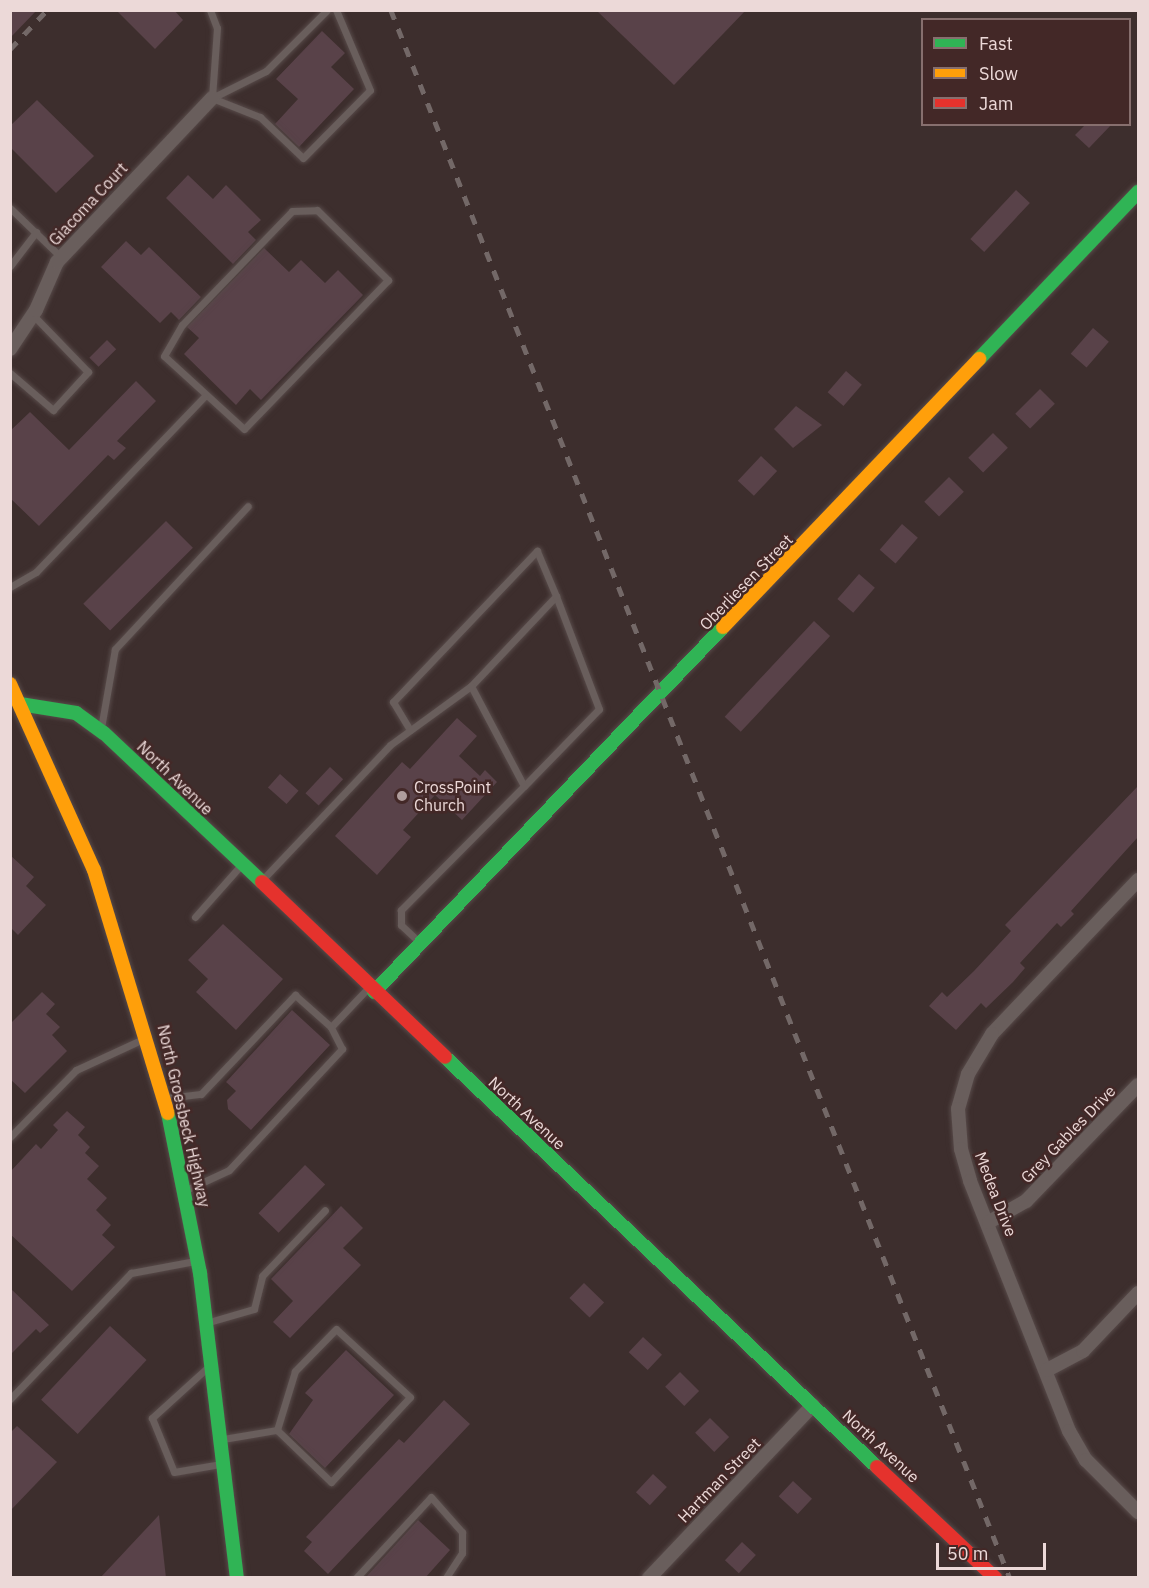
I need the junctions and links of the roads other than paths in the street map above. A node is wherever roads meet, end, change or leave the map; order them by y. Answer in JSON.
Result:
{"nodes":[{"id":1,"x":210,"y":10,"type":"edge"},
{"id":2,"x":327,"y":10,"type":"edge"},
{"id":3,"x":336,"y":10,"type":"edge"},
{"id":4,"x":212,"y":98,"type":"junction"},
{"id":5,"x":1138,"y":192,"type":"edge"},
{"id":6,"x":10,"y":207,"type":"edge"},
{"id":7,"x":36,"y":232,"type":"junction"},
{"id":8,"x":62,"y":257,"type":"junction"},
{"id":9,"x":10,"y":266,"type":"edge"},
{"id":10,"x":33,"y":315,"type":"junction"},
{"id":11,"x":10,"y":349,"type":"edge"},
{"id":12,"x":10,"y":373,"type":"edge"},
{"id":13,"x":204,"y":397,"type":"junction"},
{"id":14,"x":248,"y":506,"type":"dead end"},
{"id":15,"x":10,"y":587,"type":"edge"},
{"id":16,"x":556,"y":596,"type":"junction"},
{"id":17,"x":10,"y":684,"type":"edge"},
{"id":18,"x":471,"y":686,"type":"junction"},
{"id":19,"x":15,"y":707,"type":"edge"},
{"id":20,"x":411,"y":730,"type":"junction"},
{"id":21,"x":100,"y":731,"type":"junction"},
{"id":22,"x":524,"y":786,"type":"junction"},
{"id":23,"x":241,"y":865,"type":"junction"},
{"id":24,"x":1138,"y":880,"type":"edge"},
{"id":25,"x":260,"y":883,"type":"junction"},
{"id":26,"x":195,"y":917,"type":"dead end"},
{"id":27,"x":421,"y":943,"type":"junction"},
{"id":28,"x":371,"y":990,"type":"junction"},
{"id":29,"x":330,"y":1027,"type":"junction"},
{"id":30,"x":149,"y":1036,"type":"junction"},
{"id":31,"x":1138,"y":1085,"type":"edge"},
{"id":32,"x":165,"y":1098,"type":"junction"},
{"id":33,"x":10,"y":1137,"type":"edge"},
{"id":34,"x":186,"y":1190,"type":"junction"},
{"id":35,"x":326,"y":1210,"type":"dead end"},
{"id":36,"x":989,"y":1222,"type":"junction"},
{"id":37,"x":198,"y":1261,"type":"junction"},
{"id":38,"x":1138,"y":1293,"type":"edge"},
{"id":39,"x":206,"y":1323,"type":"junction"},
{"id":40,"x":212,"y":1365,"type":"junction"},
{"id":41,"x":1047,"y":1370,"type":"junction"},
{"id":42,"x":10,"y":1399,"type":"edge"},
{"id":43,"x":813,"y":1405,"type":"junction"},
{"id":44,"x":277,"y":1430,"type":"junction"},
{"id":45,"x":221,"y":1439,"type":"junction"},
{"id":46,"x":224,"y":1464,"type":"junction"},
{"id":47,"x":1136,"y":1506,"type":"edge"},
{"id":48,"x":237,"y":1578,"type":"edge"},
{"id":49,"x":356,"y":1578,"type":"edge"},
{"id":50,"x":446,"y":1578,"type":"edge"},
{"id":51,"x":649,"y":1578,"type":"edge"},
{"id":52,"x":995,"y":1578,"type":"edge"}],
"edges":[{"from":1,"to":4,"type":"lane"},
{"from":2,"to":4,"type":"lane"},
{"from":3,"to":4,"type":"lane"},
{"from":4,"to":8,"type":"street","name":"Giacoma Court"},
{"from":5,"to":27,"type":"main road","name":"Oberliesen Street"},
{"from":6,"to":7,"type":"lane"},
{"from":7,"to":8,"type":"lane"},
{"from":7,"to":9,"type":"lane"},
{"from":8,"to":10,"type":"street","name":"Giacoma Court"},
{"from":10,"to":11,"type":"street","name":"Giacoma Court"},
{"from":10,"to":12,"type":"lane"},
{"from":13,"to":13,"type":"lane"},
{"from":13,"to":15,"type":"lane"},
{"from":14,"to":21,"type":"lane"},
{"from":16,"to":18,"type":"lane"},
{"from":16,"to":20,"type":"lane"},
{"from":16,"to":22,"type":"lane"},
{"from":17,"to":19,"type":"main road","name":"North Groesbeck Highway"},
{"from":18,"to":20,"type":"lane"},
{"from":18,"to":22,"type":"lane"},
{"from":19,"to":21,"type":"main road","name":"North Avenue"},
{"from":19,"to":30,"type":"main road","name":"North Groesbeck Highway"},
{"from":20,"to":25,"type":"lane"},
{"from":21,"to":23,"type":"main road","name":"North Avenue"},
{"from":22,"to":27,"type":"lane"},
{"from":23,"to":25,"type":"main road","name":"North Avenue"},
{"from":23,"to":26,"type":"lane"},
{"from":24,"to":36,"type":"street","name":"Medea Drive"},
{"from":25,"to":28,"type":"main road","name":"North Avenue"},
{"from":27,"to":28,"type":"main road","name":"Oberliesen Street"},
{"from":28,"to":29,"type":"lane"},
{"from":28,"to":43,"type":"main road","name":"North Avenue"},
{"from":29,"to":32,"type":"lane"},
{"from":29,"to":34,"type":"lane"},
{"from":30,"to":32,"type":"main road","name":"North Groesbeck Highway"},
{"from":30,"to":33,"type":"lane"},
{"from":31,"to":36,"type":"street","name":"Grey Gables Drive"},
{"from":32,"to":34,"type":"main road","name":"North Groesbeck Highway"},
{"from":34,"to":37,"type":"main road","name":"North Groesbeck Highway"},
{"from":35,"to":39,"type":"lane"},
{"from":36,"to":41,"type":"street","name":"Medea Drive"},
{"from":37,"to":39,"type":"main road","name":"North Groesbeck Highway"},
{"from":37,"to":42,"type":"lane"},
{"from":38,"to":41,"type":"street"},
{"from":39,"to":40,"type":"main road","name":"North Groesbeck Highway"},
{"from":40,"to":45,"type":"main road","name":"North Groesbeck Highway"},
{"from":40,"to":46,"type":"lane"},
{"from":41,"to":47,"type":"street","name":"Medea Drive"},
{"from":43,"to":51,"type":"street","name":"Hartman Street"},
{"from":43,"to":52,"type":"main road","name":"North Avenue"},
{"from":44,"to":44,"type":"lane"},
{"from":44,"to":45,"type":"lane"},
{"from":45,"to":46,"type":"main road","name":"North Groesbeck Highway"},
{"from":46,"to":48,"type":"main road","name":"North Groesbeck Highway"},
{"from":49,"to":50,"type":"lane"}]}
